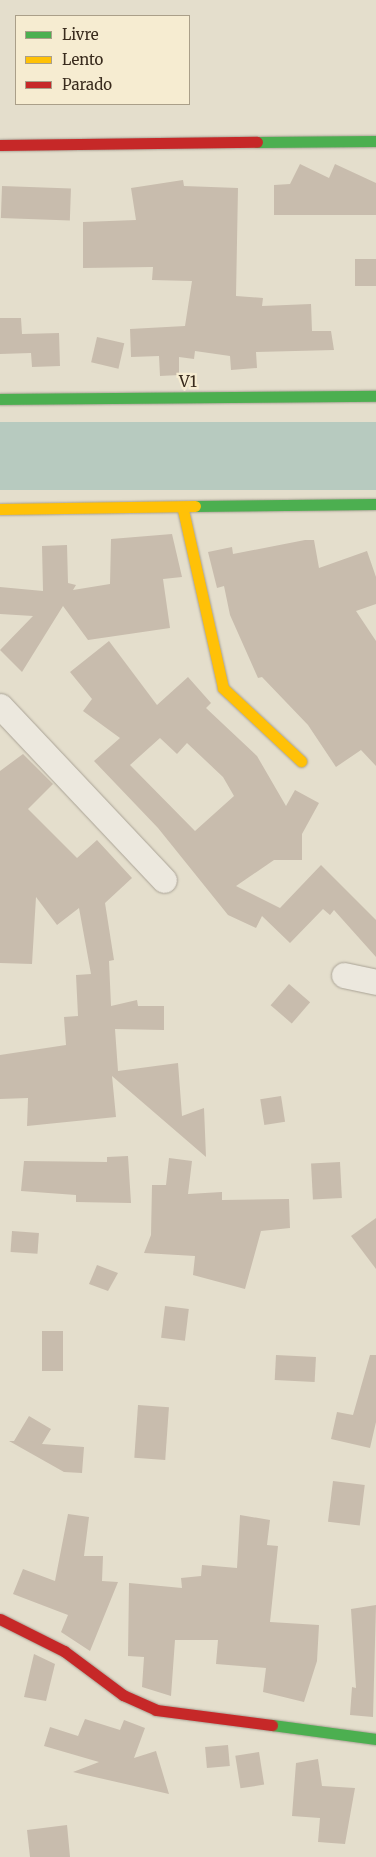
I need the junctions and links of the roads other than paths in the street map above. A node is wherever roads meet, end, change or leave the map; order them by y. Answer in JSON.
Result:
{"nodes":[{"id":1,"x":376,"y":141,"type":"edge"},
{"id":2,"x":0,"y":145,"type":"edge"},
{"id":3,"x":376,"y":396,"type":"edge"},
{"id":4,"x":0,"y":399,"type":"edge"},
{"id":5,"x":376,"y":504,"type":"edge"},
{"id":6,"x":0,"y":510,"type":"edge"},
{"id":7,"x":183,"y":510,"type":"junction"},
{"id":8,"x":0,"y":706,"type":"edge"},
{"id":9,"x":301,"y":761,"type":"dead end"},
{"id":10,"x":164,"y":880,"type":"dead end"},
{"id":11,"x":344,"y":975,"type":"dead end"},
{"id":12,"x":376,"y":982,"type":"edge"},
{"id":13,"x":0,"y":1619,"type":"edge"},
{"id":14,"x":376,"y":1738,"type":"edge"}],
"edges":[{"from":1,"to":2,"type":"street"},
{"from":3,"to":4,"type":"street","name":"V1"},
{"from":5,"to":7,"type":"street"},
{"from":6,"to":7,"type":"street"},
{"from":7,"to":9,"type":"street"},
{"from":8,"to":10,"type":"street"},
{"from":11,"to":12,"type":"street"},
{"from":13,"to":14,"type":"street"}]}
